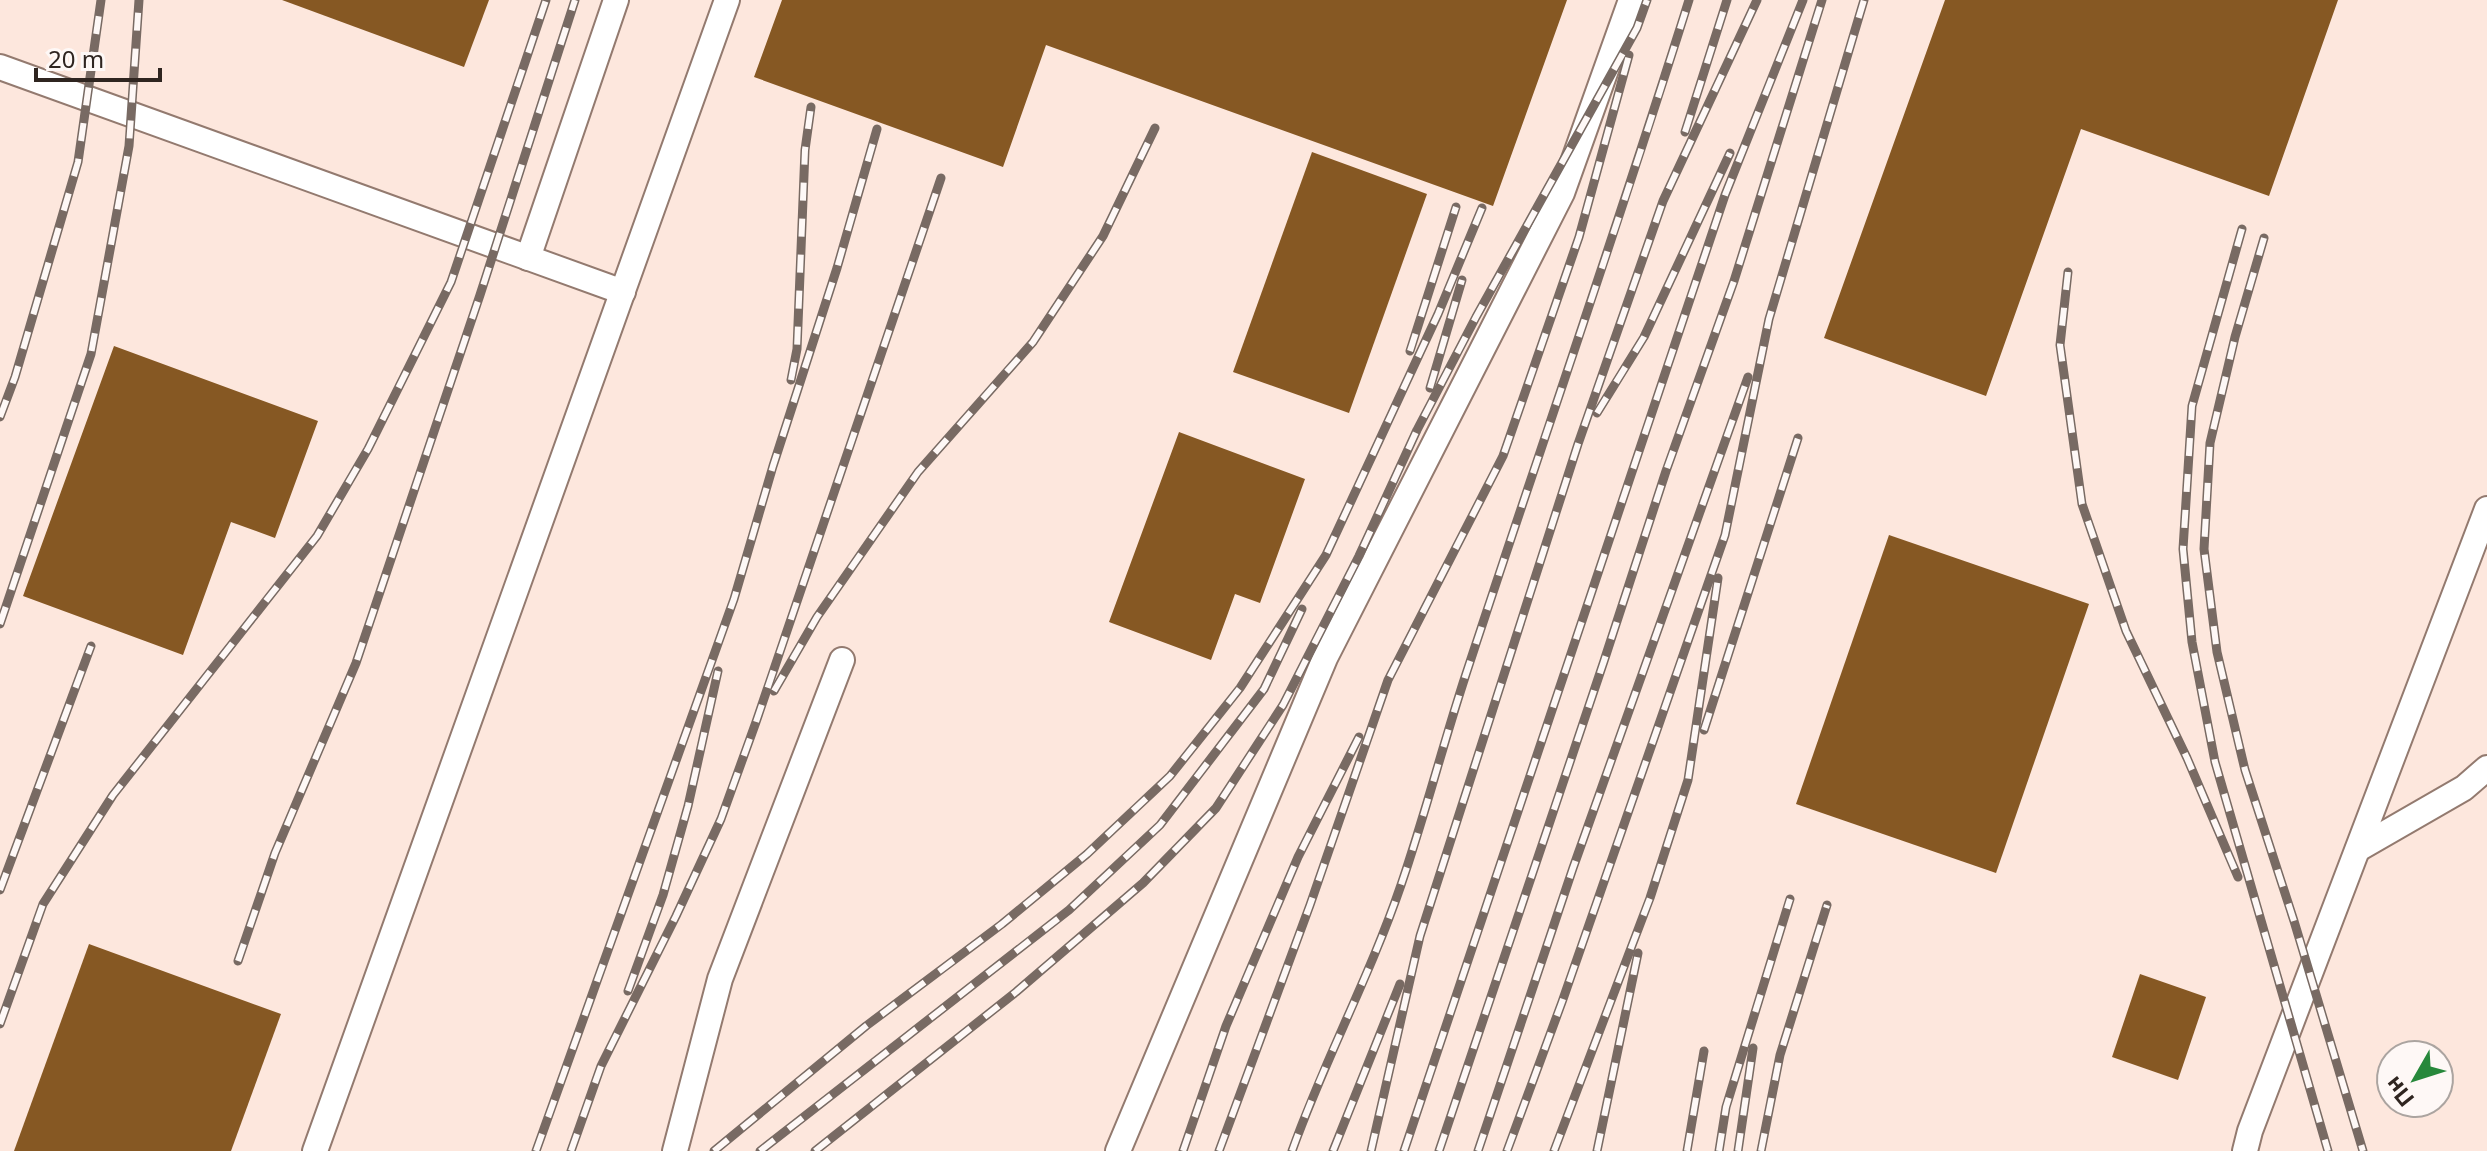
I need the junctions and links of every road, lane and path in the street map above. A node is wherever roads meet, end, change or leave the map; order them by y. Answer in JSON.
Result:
{"nodes":[{"id":1,"x":616,"y":0,"type":"edge"},
{"id":2,"x":727,"y":0,"type":"edge"},
{"id":3,"x":1631,"y":0,"type":"edge"},
{"id":4,"x":0,"y":67,"type":"edge"},
{"id":5,"x":528,"y":258,"type":"junction"},
{"id":6,"x":623,"y":292,"type":"junction"},
{"id":7,"x":2487,"y":509,"type":"edge"},
{"id":8,"x":842,"y":660,"type":"dead end"},
{"id":9,"x":2487,"y":768,"type":"edge"},
{"id":10,"x":2358,"y":849,"type":"junction"},
{"id":11,"x":315,"y":1151,"type":"edge"},
{"id":12,"x":675,"y":1151,"type":"edge"},
{"id":13,"x":1118,"y":1151,"type":"edge"},
{"id":14,"x":2245,"y":1151,"type":"edge"}],
"edges":[{"from":1,"to":5,"type":"lane"},
{"from":2,"to":6,"type":"lane"},
{"from":3,"to":13,"type":"lane"},
{"from":4,"to":5,"type":"lane"},
{"from":5,"to":6,"type":"lane"},
{"from":6,"to":11,"type":"lane"},
{"from":7,"to":10,"type":"lane"},
{"from":8,"to":12,"type":"lane"},
{"from":9,"to":10,"type":"lane"},
{"from":10,"to":14,"type":"lane"}]}
